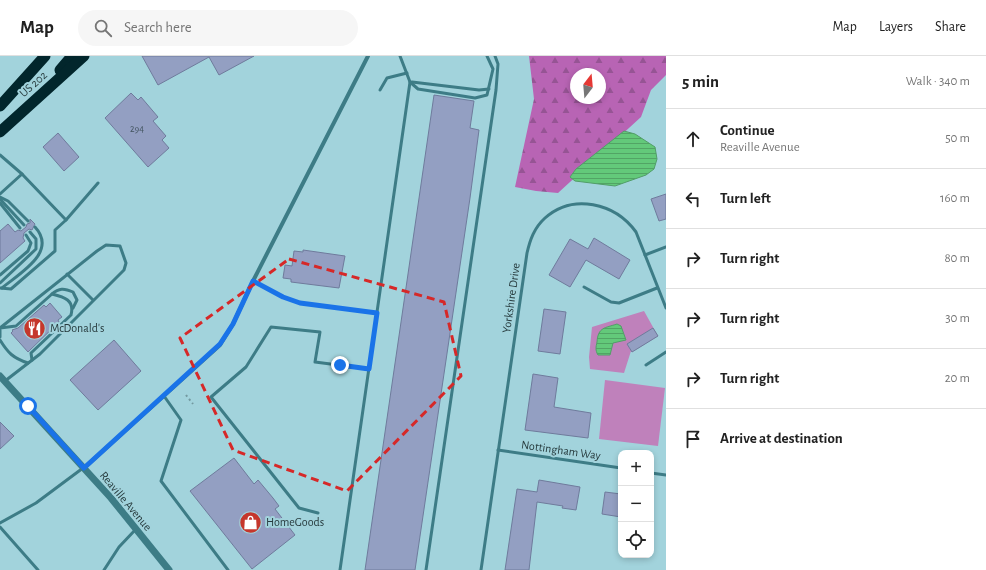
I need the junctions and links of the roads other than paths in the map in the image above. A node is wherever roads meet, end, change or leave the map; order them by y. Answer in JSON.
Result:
{"nodes":[{"id":1,"x":45,"y":56,"type":"edge"},
{"id":2,"x":72,"y":56,"type":"edge"},
{"id":3,"x":84,"y":56,"type":"edge"},
{"id":4,"x":368,"y":56,"type":"edge"},
{"id":5,"x":400,"y":56,"type":"edge"},
{"id":6,"x":487,"y":56,"type":"edge"},
{"id":7,"x":495,"y":56,"type":"edge"},
{"id":8,"x":407,"y":73,"type":"junction"},
{"id":9,"x":410,"y":82,"type":"junction"},
{"id":10,"x":489,"y":88,"type":"junction"},
{"id":11,"x":380,"y":90,"type":"dead end"},
{"id":12,"x":32,"y":103,"type":"junction"},
{"id":13,"x":0,"y":106,"type":"edge"},
{"id":14,"x":0,"y":132,"type":"edge"},
{"id":15,"x":0,"y":155,"type":"edge"},
{"id":16,"x":22,"y":174,"type":"junction"},
{"id":17,"x":98,"y":183,"type":"dead end"},
{"id":18,"x":0,"y":196,"type":"edge"},
{"id":19,"x":0,"y":203,"type":"edge"},
{"id":20,"x":66,"y":220,"type":"junction"},
{"id":21,"x":28,"y":221,"type":"dead end"},
{"id":22,"x":24,"y":225,"type":"dead end"},
{"id":23,"x":35,"y":227,"type":"dead end"},
{"id":24,"x":20,"y":228,"type":"dead end"},
{"id":25,"x":30,"y":232,"type":"dead end"},
{"id":26,"x":26,"y":235,"type":"dead end"},
{"id":27,"x":666,"y":247,"type":"edge"},
{"id":28,"x":645,"y":255,"type":"junction"},
{"id":29,"x":67,"y":274,"type":"junction"},
{"id":30,"x":0,"y":275,"type":"edge"},
{"id":31,"x":253,"y":281,"type":"junction"},
{"id":32,"x":0,"y":283,"type":"edge"},
{"id":33,"x":584,"y":287,"type":"dead end"},
{"id":34,"x":1,"y":288,"type":"edge"},
{"id":35,"x":657,"y":288,"type":"junction"},
{"id":36,"x":52,"y":294,"type":"junction"},
{"id":37,"x":93,"y":300,"type":"junction"},
{"id":38,"x":73,"y":308,"type":"junction"},
{"id":39,"x":666,"y":308,"type":"edge"},
{"id":40,"x":377,"y":313,"type":"junction"},
{"id":41,"x":0,"y":328,"type":"edge"},
{"id":42,"x":0,"y":339,"type":"edge"},
{"id":43,"x":666,"y":352,"type":"edge"},
{"id":44,"x":32,"y":360,"type":"junction"},
{"id":45,"x":28,"y":363,"type":"junction"},
{"id":46,"x":646,"y":365,"type":"dead end"},
{"id":47,"x":369,"y":369,"type":"junction"},
{"id":48,"x":2,"y":378,"type":"edge"},
{"id":49,"x":164,"y":396,"type":"junction"},
{"id":50,"x":498,"y":450,"type":"junction"},
{"id":51,"x":84,"y":468,"type":"junction"},
{"id":52,"x":618,"y":468,"type":"edge"},
{"id":53,"x":654,"y":473,"type":"edge"},
{"id":54,"x":666,"y":475,"type":"edge"},
{"id":55,"x":318,"y":513,"type":"dead end"},
{"id":56,"x":0,"y":523,"type":"edge"},
{"id":57,"x":0,"y":527,"type":"edge"},
{"id":58,"x":136,"y":529,"type":"junction"},
{"id":59,"x":38,"y":570,"type":"edge"},
{"id":60,"x":104,"y":570,"type":"edge"},
{"id":61,"x":169,"y":570,"type":"edge"},
{"id":62,"x":228,"y":570,"type":"edge"},
{"id":63,"x":340,"y":570,"type":"edge"},
{"id":64,"x":426,"y":570,"type":"edge"},
{"id":65,"x":481,"y":570,"type":"edge"}],
"edges":[{"from":1,"to":13,"type":"highway","name":"US 202","number":"US 202"},
{"from":2,"to":12,"type":"highway"},
{"from":3,"to":12,"type":"highway","name":"US 202","number":"US 202"},
{"from":4,"to":31,"type":"street"},
{"from":5,"to":8,"type":"lane"},
{"from":6,"to":10,"type":"lane"},
{"from":7,"to":64,"type":"lane"},
{"from":8,"to":9,"type":"lane"},
{"from":8,"to":11,"type":"lane"},
{"from":9,"to":10,"type":"lane"},
{"from":9,"to":10,"type":"lane"},
{"from":9,"to":40,"type":"lane"},
{"from":12,"to":14,"type":"highway","name":"US 202","number":"US 202"},
{"from":15,"to":16,"type":"lane"},
{"from":16,"to":18,"type":"lane"},
{"from":16,"to":20,"type":"lane"},
{"from":17,"to":20,"type":"lane"},
{"from":18,"to":21,"type":"lane"},
{"from":18,"to":22,"type":"lane"},
{"from":19,"to":24,"type":"lane"},
{"from":20,"to":34,"type":"lane"},
{"from":23,"to":34,"type":"lane"},
{"from":25,"to":32,"type":"lane"},
{"from":26,"to":30,"type":"lane"},
{"from":27,"to":28,"type":"lane"},
{"from":28,"to":35,"type":"lane","name":"Yorkshire Drive"},
{"from":28,"to":50,"type":"lane","name":"Yorkshire Drive"},
{"from":29,"to":37,"type":"lane"},
{"from":29,"to":37,"type":"lane"},
{"from":29,"to":41,"type":"lane"},
{"from":31,"to":40,"type":"lane"},
{"from":31,"to":49,"type":"street"},
{"from":33,"to":35,"type":"lane"},
{"from":35,"to":39,"type":"lane","name":"Yorkshire Drive"},
{"from":36,"to":38,"type":"lane"},
{"from":36,"to":38,"type":"lane"},
{"from":36,"to":41,"type":"lane"},
{"from":37,"to":44,"type":"lane"},
{"from":38,"to":44,"type":"lane"},
{"from":40,"to":47,"type":"lane"},
{"from":41,"to":42,"type":"lane"},
{"from":42,"to":45,"type":"lane"},
{"from":43,"to":46,"type":"lane"},
{"from":44,"to":45,"type":"lane"},
{"from":45,"to":48,"type":"lane"},
{"from":47,"to":55,"type":"lane"},
{"from":47,"to":63,"type":"lane"},
{"from":48,"to":51,"type":"street","name":"Reaville Avenue"},
{"from":49,"to":51,"type":"street"},
{"from":49,"to":62,"type":"lane"},
{"from":50,"to":52,"type":"lane","name":"Nottingham Way"},
{"from":50,"to":65,"type":"lane","name":"Yorkshire Drive"},
{"from":51,"to":56,"type":"lane"},
{"from":51,"to":58,"type":"street","name":"Reaville Avenue"},
{"from":53,"to":54,"type":"lane"},
{"from":57,"to":59,"type":"lane"},
{"from":58,"to":60,"type":"lane"},
{"from":58,"to":61,"type":"street","name":"Reaville Avenue"}]}
